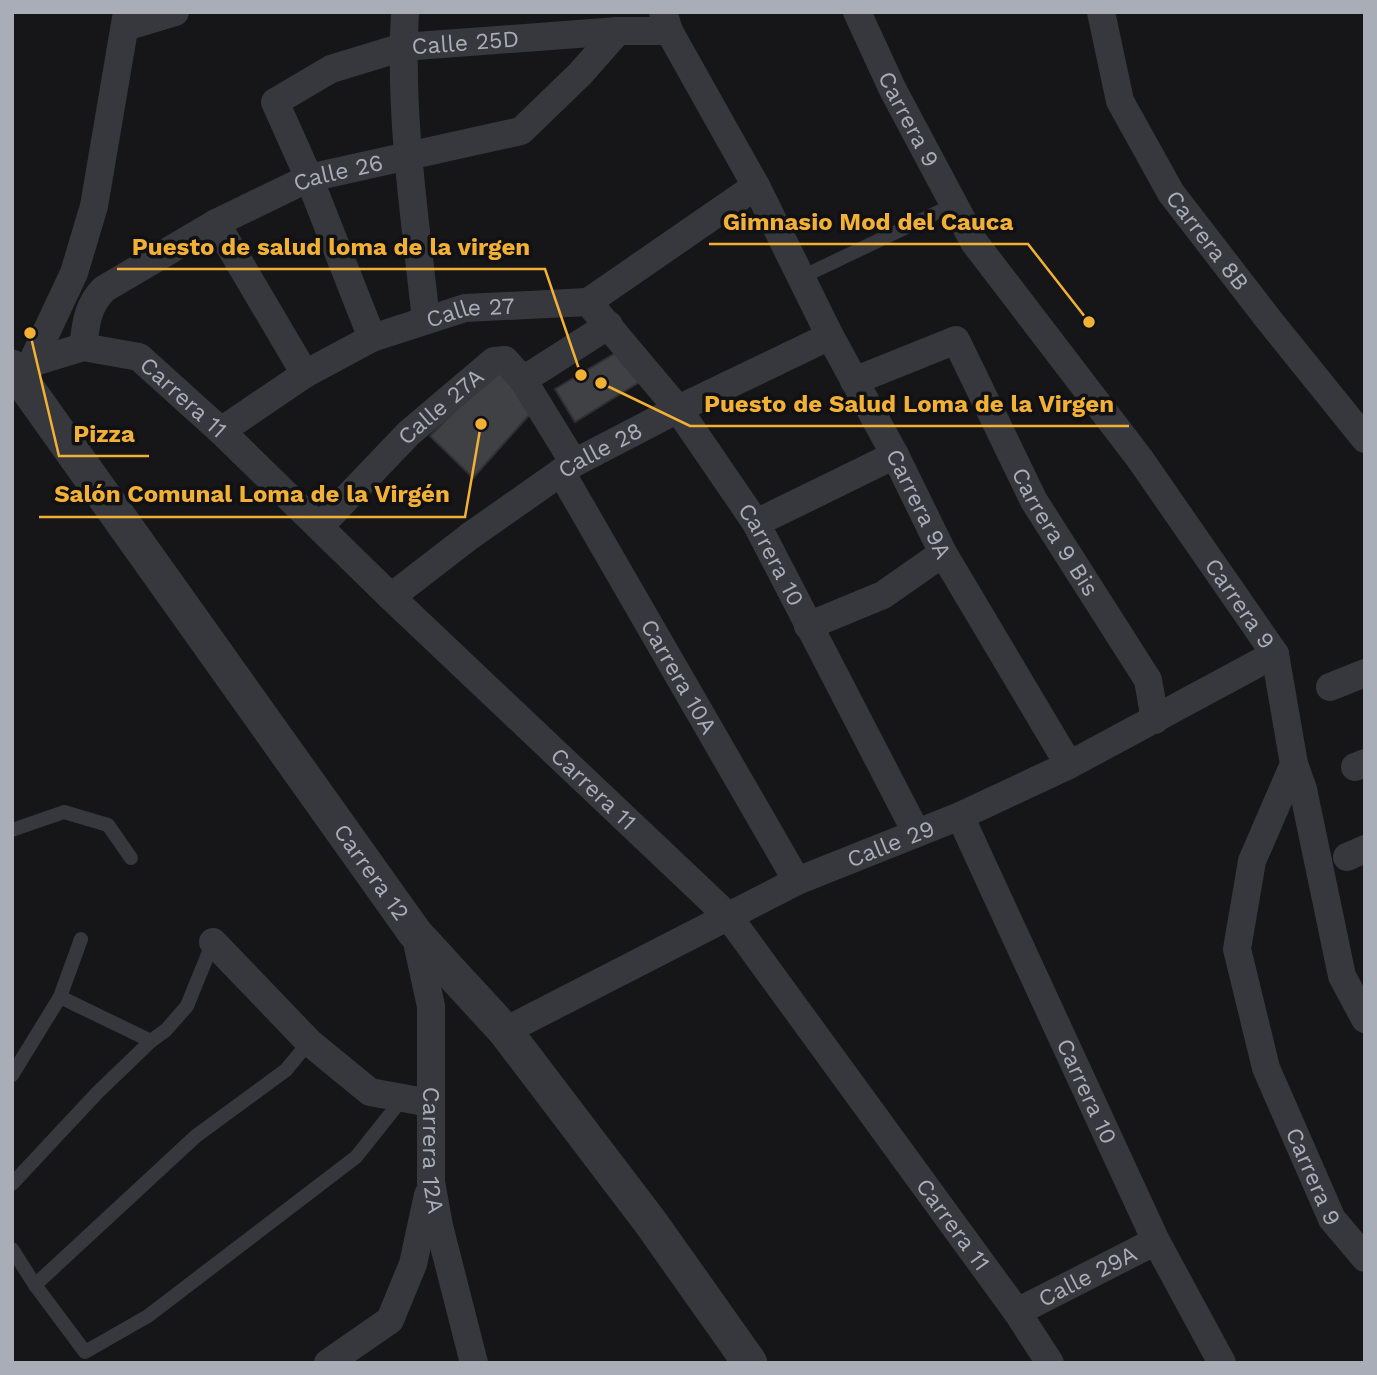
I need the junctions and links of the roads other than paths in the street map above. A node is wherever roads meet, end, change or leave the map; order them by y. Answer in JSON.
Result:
{"nodes":[{"id":1,"x":175,"y":12,"type":"edge"},
{"id":2,"x":405,"y":12,"type":"edge"},
{"id":3,"x":857,"y":12,"type":"edge"},
{"id":4,"x":1101,"y":12,"type":"edge"},
{"id":5,"x":126,"y":19,"type":"edge"},
{"id":6,"x":666,"y":21,"type":"edge"},
{"id":7,"x":618,"y":31,"type":"junction"},
{"id":8,"x":403,"y":47,"type":"junction"},
{"id":9,"x":407,"y":156,"type":"junction"},
{"id":10,"x":309,"y":178,"type":"junction"},
{"id":11,"x":756,"y":186,"type":"junction"},
{"id":12,"x":955,"y":204,"type":"junction"},
{"id":13,"x":216,"y":223,"type":"junction"},
{"id":14,"x":802,"y":277,"type":"junction"},
{"id":15,"x":588,"y":302,"type":"junction"},
{"id":16,"x":426,"y":320,"type":"junction"},
{"id":17,"x":609,"y":325,"type":"junction"},
{"id":18,"x":830,"y":336,"type":"junction"},
{"id":19,"x":372,"y":338,"type":"junction"},
{"id":20,"x":83,"y":347,"type":"junction"},
{"id":21,"x":23,"y":370,"type":"edge"},
{"id":22,"x":305,"y":373,"type":"junction"},
{"id":23,"x":523,"y":380,"type":"junction"},
{"id":24,"x":853,"y":381,"type":"junction"},
{"id":25,"x":678,"y":409,"type":"junction"},
{"id":26,"x":221,"y":431,"type":"junction"},
{"id":27,"x":1365,"y":439,"type":"edge"},
{"id":28,"x":895,"y":455,"type":"junction"},
{"id":29,"x":568,"y":467,"type":"junction"},
{"id":30,"x":756,"y":523,"type":"junction"},
{"id":31,"x":320,"y":526,"type":"junction"},
{"id":32,"x":943,"y":552,"type":"junction"},
{"id":33,"x":391,"y":597,"type":"junction"},
{"id":34,"x":808,"y":626,"type":"junction"},
{"id":35,"x":1275,"y":654,"type":"junction"},
{"id":36,"x":1365,"y":673,"type":"edge"},
{"id":37,"x":1330,"y":687,"type":"dead end"},
{"id":38,"x":1155,"y":720,"type":"junction"},
{"id":39,"x":1294,"y":764,"type":"junction"},
{"id":40,"x":1069,"y":765,"type":"junction"},
{"id":41,"x":960,"y":816,"type":"junction"},
{"id":42,"x":12,"y":830,"type":"edge"},
{"id":43,"x":916,"y":832,"type":"junction"},
{"id":44,"x":131,"y":858,"type":"dead end"},
{"id":45,"x":797,"y":881,"type":"junction"},
{"id":46,"x":729,"y":916,"type":"junction"},
{"id":47,"x":415,"y":933,"type":"junction"},
{"id":48,"x":81,"y":939,"type":"dead end"},
{"id":49,"x":213,"y":942,"type":"joint"},
{"id":50,"x":1353,"y":979,"type":"edge"},
{"id":51,"x":60,"y":998,"type":"junction"},
{"id":52,"x":1365,"y":1018,"type":"edge"},
{"id":53,"x":505,"y":1031,"type":"junction"},
{"id":54,"x":151,"y":1041,"type":"junction"},
{"id":55,"x":309,"y":1042,"type":"junction"},
{"id":56,"x":12,"y":1075,"type":"edge"},
{"id":57,"x":416,"y":1100,"type":"junction"},
{"id":58,"x":431,"y":1182,"type":"junction"},
{"id":59,"x":12,"y":1184,"type":"edge"},
{"id":60,"x":1156,"y":1241,"type":"junction"},
{"id":61,"x":12,"y":1249,"type":"edge"},
{"id":62,"x":1365,"y":1258,"type":"edge"},
{"id":63,"x":35,"y":1285,"type":"junction"},
{"id":64,"x":1017,"y":1312,"type":"junction"},
{"id":65,"x":328,"y":1363,"type":"edge"},
{"id":66,"x":474,"y":1363,"type":"edge"},
{"id":67,"x":750,"y":1363,"type":"edge"},
{"id":68,"x":1050,"y":1363,"type":"edge"},
{"id":69,"x":1222,"y":1363,"type":"edge"}],
"edges":[{"from":1,"to":5,"type":"street"},
{"from":2,"to":8,"type":"street"},
{"from":3,"to":12,"type":"street","name":"Carrera 9"},
{"from":4,"to":27,"type":"street","name":"Carrera 8B"},
{"from":5,"to":21,"type":"street"},
{"from":6,"to":7,"type":"street","name":"Calle 25D"},
{"from":6,"to":11,"type":"street","name":"Carrera 9A"},
{"from":7,"to":8,"type":"street","name":"Calle 25D"},
{"from":7,"to":9,"type":"street","name":"Calle 26"},
{"from":8,"to":9,"type":"street"},
{"from":8,"to":10,"type":"street","name":"Calle 25D"},
{"from":9,"to":10,"type":"street","name":"Calle 26"},
{"from":9,"to":16,"type":"street"},
{"from":10,"to":13,"type":"street","name":"Calle 26"},
{"from":10,"to":19,"type":"street"},
{"from":11,"to":14,"type":"street","name":"Carrera 9A"},
{"from":11,"to":15,"type":"street"},
{"from":12,"to":14,"type":"lane"},
{"from":12,"to":35,"type":"street","name":"Carrera 9"},
{"from":13,"to":20,"type":"street","name":"Calle 26"},
{"from":13,"to":22,"type":"street"},
{"from":14,"to":18,"type":"street","name":"Carrera 9A"},
{"from":15,"to":16,"type":"street","name":"Calle 27"},
{"from":15,"to":17,"type":"street","name":"Carrera 10"},
{"from":16,"to":19,"type":"street","name":"Calle 27"},
{"from":17,"to":23,"type":"street"},
{"from":17,"to":25,"type":"street","name":"Carrera 10"},
{"from":18,"to":24,"type":"street","name":"Carrera 9A"},
{"from":18,"to":25,"type":"street","name":"Calle 28"},
{"from":19,"to":22,"type":"street","name":"Calle 27"},
{"from":20,"to":21,"type":"street","name":"Carrera 11"},
{"from":20,"to":26,"type":"street","name":"Carrera 11"},
{"from":21,"to":47,"type":"street","name":"Carrera 12"},
{"from":22,"to":26,"type":"street","name":"Calle 27"},
{"from":23,"to":29,"type":"street","name":"Carrera 10A"},
{"from":23,"to":31,"type":"street","name":"Calle 27A"},
{"from":24,"to":28,"type":"street","name":"Carrera 9A"},
{"from":24,"to":38,"type":"street","name":"Carrera 9 Bis"},
{"from":25,"to":29,"type":"street","name":"Calle 28"},
{"from":25,"to":30,"type":"street","name":"Carrera 10"},
{"from":26,"to":31,"type":"street","name":"Carrera 11"},
{"from":28,"to":30,"type":"street"},
{"from":28,"to":32,"type":"street","name":"Carrera 9A"},
{"from":29,"to":33,"type":"street","name":"Calle 28"},
{"from":29,"to":45,"type":"street","name":"Carrera 10A"},
{"from":30,"to":34,"type":"street","name":"Carrera 10"},
{"from":31,"to":33,"type":"street","name":"Carrera 11"},
{"from":32,"to":34,"type":"street"},
{"from":32,"to":40,"type":"street","name":"Carrera 9A"},
{"from":33,"to":46,"type":"street","name":"Carrera 11"},
{"from":34,"to":43,"type":"street","name":"Carrera 10"},
{"from":35,"to":38,"type":"street","name":"Calle 29"},
{"from":35,"to":39,"type":"street","name":"Carrera 9"},
{"from":36,"to":37,"type":"street"},
{"from":38,"to":40,"type":"street","name":"Calle 29"},
{"from":39,"to":50,"type":"street"},
{"from":39,"to":62,"type":"street","name":"Carrera 9"},
{"from":40,"to":41,"type":"street","name":"Calle 29"},
{"from":41,"to":43,"type":"street","name":"Calle 29"},
{"from":41,"to":60,"type":"street","name":"Carrera 10"},
{"from":42,"to":44,"type":"lane"},
{"from":43,"to":45,"type":"street","name":"Calle 29"},
{"from":45,"to":46,"type":"street","name":"Calle 29"},
{"from":46,"to":53,"type":"street","name":"Calle 29"},
{"from":46,"to":64,"type":"street","name":"Carrera 11"},
{"from":47,"to":53,"type":"street","name":"Carrera 12"},
{"from":47,"to":57,"type":"street","name":"Carrera 12A"},
{"from":48,"to":51,"type":"lane"},
{"from":49,"to":54,"type":"lane"},
{"from":49,"to":55,"type":"street"},
{"from":50,"to":52,"type":"street"},
{"from":51,"to":54,"type":"lane"},
{"from":51,"to":56,"type":"lane"},
{"from":53,"to":67,"type":"street","name":"Carrera 12"},
{"from":54,"to":59,"type":"lane"},
{"from":55,"to":57,"type":"street"},
{"from":55,"to":63,"type":"lane"},
{"from":57,"to":58,"type":"street","name":"Carrera 12A"},
{"from":57,"to":63,"type":"lane"},
{"from":58,"to":65,"type":"street"},
{"from":58,"to":66,"type":"street","name":"Carrera 12A"},
{"from":60,"to":64,"type":"street","name":"Calle 29A"},
{"from":60,"to":69,"type":"street","name":"Carrera 10"},
{"from":61,"to":63,"type":"lane"},
{"from":64,"to":68,"type":"street","name":"Carrera 11"}]}
